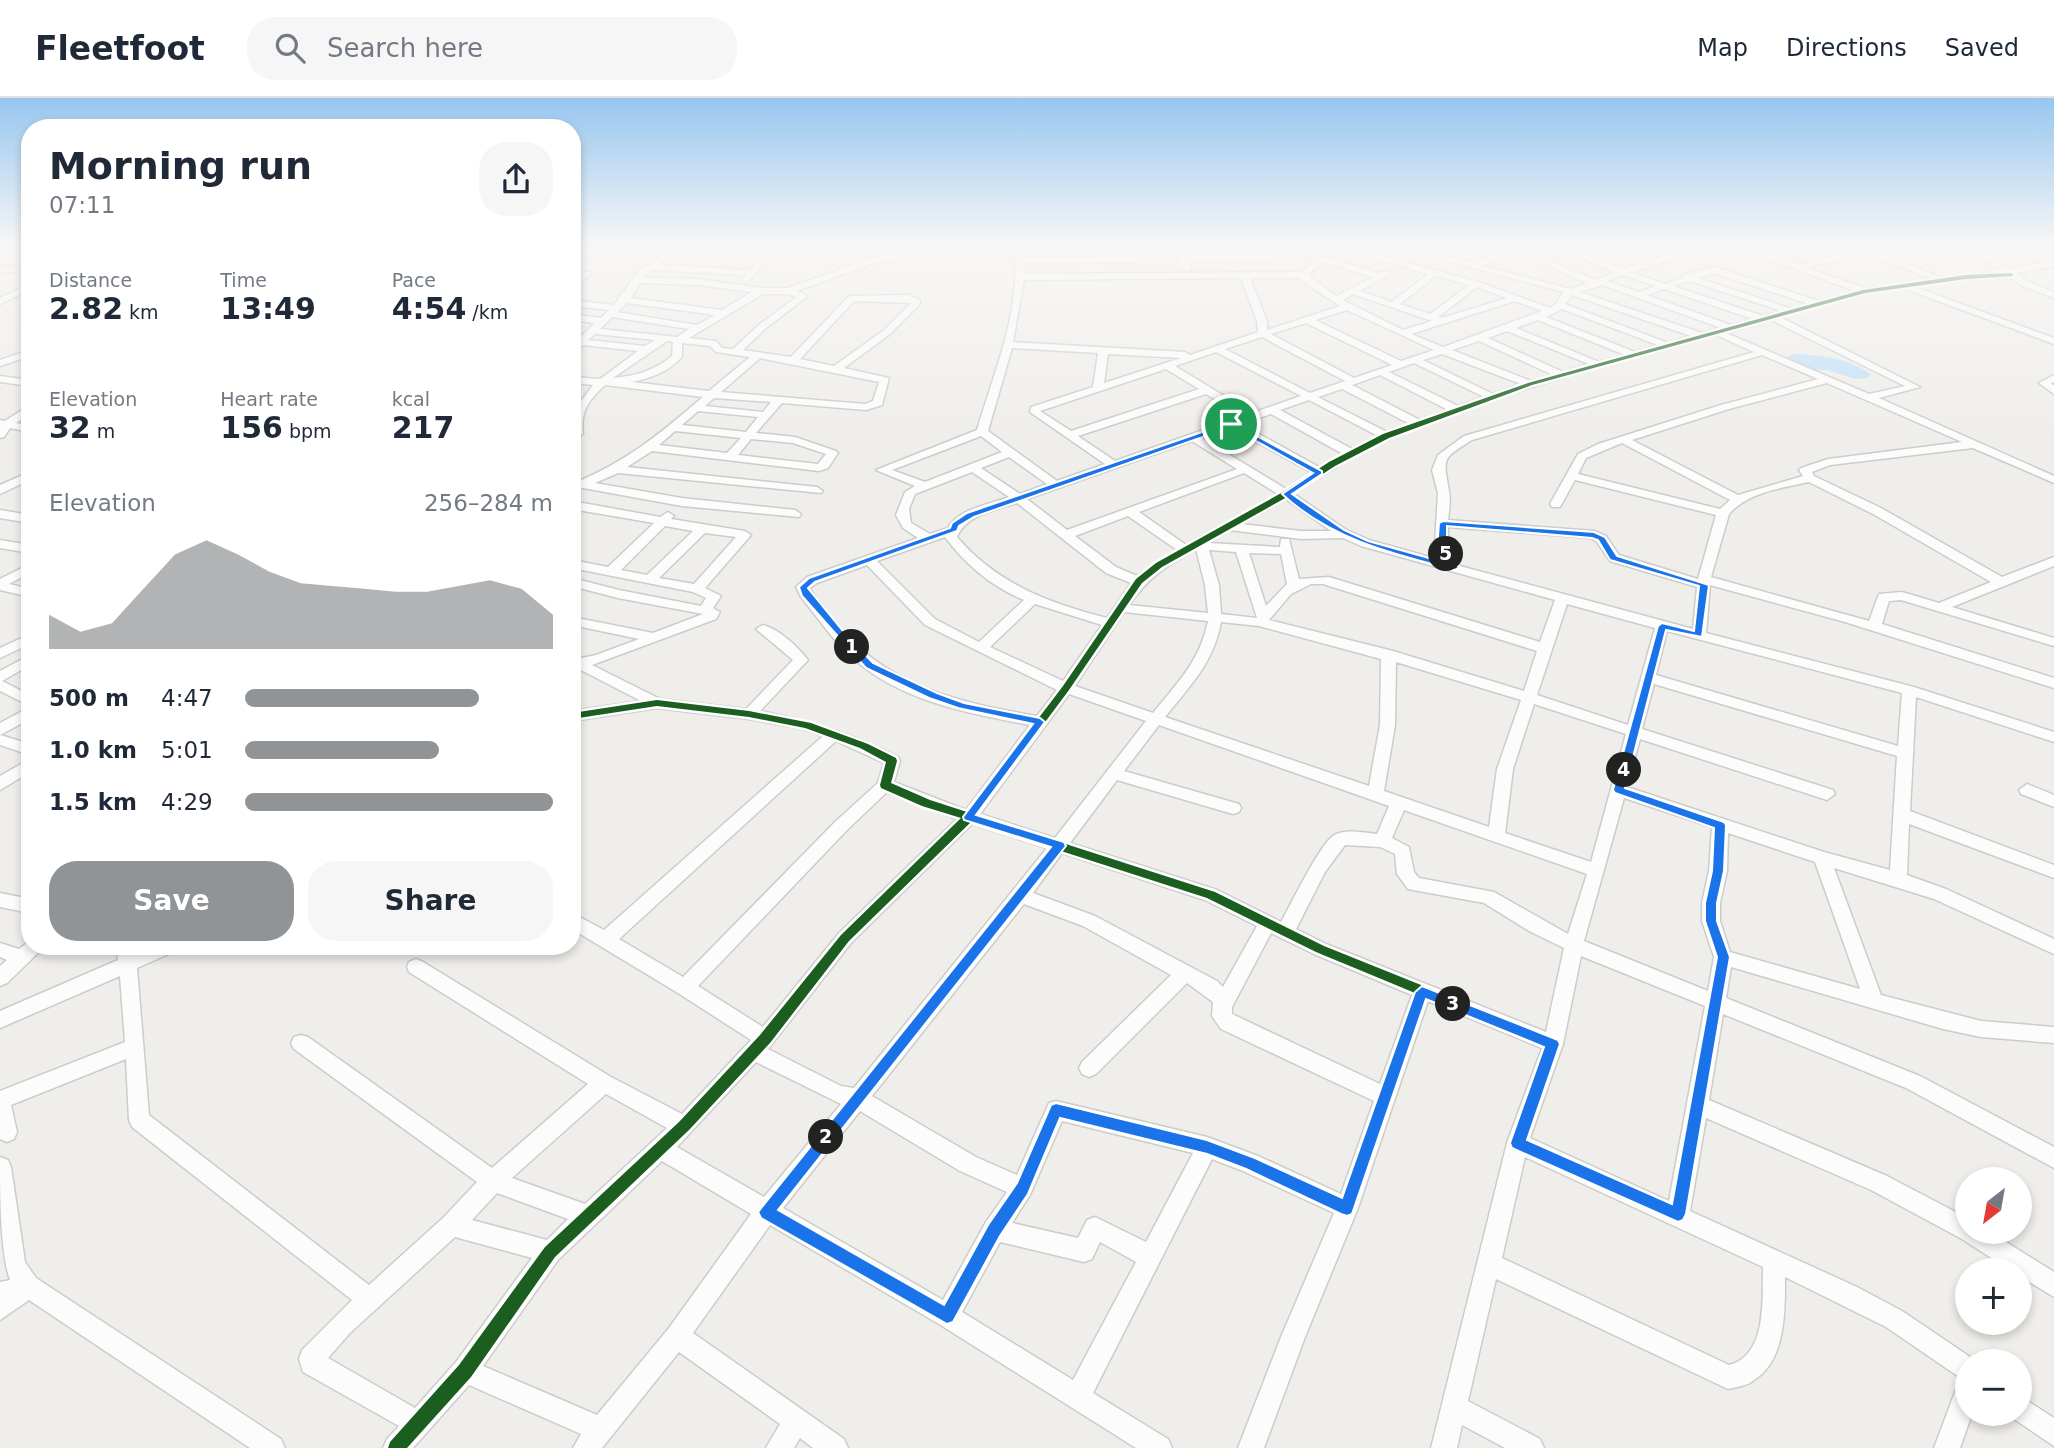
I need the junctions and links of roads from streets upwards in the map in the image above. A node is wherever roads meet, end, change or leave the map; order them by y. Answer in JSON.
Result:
{"nodes":[{"id":1,"x":589,"y":308,"type":"edge"},
{"id":2,"x":616,"y":308,"type":"edge"},
{"id":3,"x":685,"y":308,"type":"edge"},
{"id":4,"x":731,"y":308,"type":"edge"},
{"id":5,"x":788,"y":308,"type":"edge"},
{"id":6,"x":842,"y":308,"type":"edge"},
{"id":7,"x":911,"y":308,"type":"edge"},
{"id":8,"x":1016,"y":308,"type":"edge"},
{"id":9,"x":1257,"y":308,"type":"edge"},
{"id":10,"x":1343,"y":308,"type":"edge"},
{"id":11,"x":1353,"y":308,"type":"edge"},
{"id":12,"x":1406,"y":308,"type":"edge"},
{"id":13,"x":1444,"y":308,"type":"edge"},
{"id":14,"x":1487,"y":308,"type":"edge"},
{"id":15,"x":1542,"y":308,"type":"edge"},
{"id":16,"x":1556,"y":308,"type":"edge"},
{"id":17,"x":1569,"y":308,"type":"edge"},
{"id":18,"x":1619,"y":308,"type":"edge"},
{"id":19,"x":1675,"y":308,"type":"edge"},
{"id":20,"x":1734,"y":308,"type":"edge"},
{"id":21,"x":1782,"y":308,"type":"edge"},
{"id":22,"x":1802,"y":308,"type":"edge"},
{"id":23,"x":1964,"y":308,"type":"edge"},
{"id":24,"x":1550,"y":311,"type":"junction"},
{"id":25,"x":1791,"y":311,"type":"junction"},
{"id":26,"x":723,"y":313,"type":"junction"},
{"id":27,"x":610,"y":314,"type":"junction"},
{"id":28,"x":581,"y":316,"type":"edge"},
{"id":29,"x":1432,"y":317,"type":"junction"},
{"id":30,"x":1538,"y":317,"type":"junction"},
{"id":31,"x":1766,"y":318,"type":"junction"},
{"id":32,"x":1307,"y":320,"type":"junction"},
{"id":33,"x":1444,"y":322,"type":"junction"},
{"id":34,"x":698,"y":327,"type":"junction"},
{"id":35,"x":1506,"y":327,"type":"junction"},
{"id":36,"x":1732,"y":329,"type":"junction"},
{"id":37,"x":594,"y":331,"type":"junction"},
{"id":38,"x":1716,"y":332,"type":"junction"},
{"id":39,"x":1403,"y":333,"type":"junction"},
{"id":40,"x":1263,"y":334,"type":"junction"},
{"id":41,"x":1477,"y":336,"type":"junction"},
{"id":42,"x":1700,"y":336,"type":"junction"},
{"id":43,"x":581,"y":338,"type":"edge"},
{"id":44,"x":665,"y":338,"type":"junction"},
{"id":45,"x":581,"y":339,"type":"edge"},
{"id":46,"x":680,"y":339,"type":"junction"},
{"id":47,"x":2054,"y":341,"type":"edge"},
{"id":48,"x":1007,"y":345,"type":"junction"},
{"id":49,"x":1668,"y":346,"type":"junction"},
{"id":50,"x":1443,"y":348,"type":"junction"},
{"id":51,"x":646,"y":349,"type":"junction"},
{"id":52,"x":1217,"y":349,"type":"junction"},
{"id":53,"x":1103,"y":351,"type":"junction"},
{"id":54,"x":736,"y":352,"type":"junction"},
{"id":55,"x":1763,"y":352,"type":"junction"},
{"id":56,"x":759,"y":354,"type":"junction"},
{"id":57,"x":1634,"y":355,"type":"junction"},
{"id":58,"x":21,"y":356,"type":"edge"},
{"id":59,"x":1195,"y":356,"type":"junction"},
{"id":60,"x":793,"y":360,"type":"junction"},
{"id":61,"x":1415,"y":360,"type":"junction"},
{"id":62,"x":0,"y":363,"type":"edge"},
{"id":63,"x":1167,"y":365,"type":"junction"},
{"id":64,"x":1401,"y":365,"type":"junction"},
{"id":65,"x":1599,"y":365,"type":"junction"},
{"id":66,"x":836,"y":369,"type":"junction"},
{"id":67,"x":1381,"y":372,"type":"junction"},
{"id":68,"x":1562,"y":375,"type":"junction"},
{"id":69,"x":2054,"y":378,"type":"edge"},
{"id":70,"x":0,"y":379,"type":"edge"},
{"id":71,"x":1828,"y":380,"type":"junction"},
{"id":72,"x":581,"y":381,"type":"edge"},
{"id":73,"x":21,"y":382,"type":"edge"},
{"id":74,"x":602,"y":383,"type":"junction"},
{"id":75,"x":615,"y":383,"type":"junction"},
{"id":76,"x":1348,"y":383,"type":"junction"},
{"id":77,"x":1530,"y":384,"type":"junction"},
{"id":78,"x":1098,"y":387,"type":"junction"},
{"id":79,"x":1207,"y":390,"type":"junction"},
{"id":80,"x":2054,"y":391,"type":"edge"},
{"id":81,"x":713,"y":394,"type":"junction"},
{"id":82,"x":1310,"y":396,"type":"junction"},
{"id":83,"x":1869,"y":397,"type":"junction"},
{"id":84,"x":1494,"y":398,"type":"junction"},
{"id":85,"x":779,"y":400,"type":"junction"},
{"id":86,"x":581,"y":407,"type":"edge"},
{"id":87,"x":698,"y":408,"type":"junction"},
{"id":88,"x":1272,"y":410,"type":"junction"},
{"id":89,"x":1457,"y":410,"type":"junction"},
{"id":90,"x":21,"y":413,"type":"edge"},
{"id":91,"x":765,"y":415,"type":"junction"},
{"id":92,"x":1251,"y":417,"type":"junction"},
{"id":93,"x":3,"y":423,"type":"edge"},
{"id":94,"x":1231,"y":424,"type":"junction"},
{"id":95,"x":1419,"y":424,"type":"junction"},
{"id":96,"x":21,"y":427,"type":"edge"},
{"id":97,"x":675,"y":428,"type":"junction"},
{"id":98,"x":982,"y":432,"type":"junction"},
{"id":99,"x":0,"y":435,"type":"edge"},
{"id":100,"x":748,"y":435,"type":"junction"},
{"id":101,"x":1069,"y":435,"type":"junction"},
{"id":102,"x":1386,"y":436,"type":"junction"},
{"id":103,"x":1194,"y":437,"type":"junction"},
{"id":104,"x":1622,"y":439,"type":"junction"},
{"id":105,"x":1976,"y":444,"type":"junction"},
{"id":106,"x":650,"y":447,"type":"junction"},
{"id":107,"x":1009,"y":453,"type":"junction"},
{"id":108,"x":1352,"y":454,"type":"junction"},
{"id":109,"x":729,"y":458,"type":"junction"},
{"id":110,"x":1114,"y":465,"type":"junction"},
{"id":111,"x":972,"y":467,"type":"junction"},
{"id":112,"x":616,"y":469,"type":"junction"},
{"id":113,"x":1245,"y":469,"type":"junction"},
{"id":114,"x":1319,"y":472,"type":"junction"},
{"id":115,"x":1572,"y":476,"type":"junction"},
{"id":116,"x":1810,"y":478,"type":"junction"},
{"id":117,"x":2053,"y":479,"type":"edge"},
{"id":118,"x":21,"y":480,"type":"edge"},
{"id":119,"x":581,"y":485,"type":"edge"},
{"id":120,"x":1056,"y":485,"type":"junction"},
{"id":121,"x":581,"y":486,"type":"edge"},
{"id":122,"x":924,"y":486,"type":"junction"},
{"id":123,"x":0,"y":490,"type":"edge"},
{"id":124,"x":817,"y":491,"type":"dead end"},
{"id":125,"x":1286,"y":494,"type":"junction"},
{"id":126,"x":1018,"y":498,"type":"junction"},
{"id":127,"x":1738,"y":500,"type":"junction"},
{"id":128,"x":682,"y":502,"type":"junction"},
{"id":129,"x":1556,"y":504,"type":"dead end"},
{"id":130,"x":581,"y":506,"type":"edge"},
{"id":131,"x":1130,"y":512,"type":"junction"},
{"id":132,"x":1723,"y":513,"type":"junction"},
{"id":133,"x":0,"y":514,"type":"edge"},
{"id":134,"x":795,"y":514,"type":"dead end"},
{"id":135,"x":21,"y":518,"type":"edge"},
{"id":136,"x":664,"y":520,"type":"junction"},
{"id":137,"x":1443,"y":523,"type":"junction"},
{"id":138,"x":1227,"y":526,"type":"junction"},
{"id":139,"x":701,"y":530,"type":"junction"},
{"id":140,"x":954,"y":530,"type":"junction"},
{"id":141,"x":1284,"y":534,"type":"junction"},
{"id":142,"x":1344,"y":534,"type":"junction"},
{"id":143,"x":1066,"y":535,"type":"junction"},
{"id":144,"x":928,"y":538,"type":"junction"},
{"id":145,"x":0,"y":544,"type":"edge"},
{"id":146,"x":1195,"y":545,"type":"junction"},
{"id":147,"x":21,"y":548,"type":"edge"},
{"id":148,"x":1242,"y":550,"type":"junction"},
{"id":149,"x":1286,"y":551,"type":"junction"},
{"id":150,"x":868,"y":559,"type":"junction"},
{"id":151,"x":2054,"y":561,"type":"edge"},
{"id":152,"x":581,"y":566,"type":"edge"},
{"id":153,"x":1455,"y":568,"type":"junction"},
{"id":154,"x":21,"y":573,"type":"edge"},
{"id":155,"x":610,"y":573,"type":"junction"},
{"id":156,"x":649,"y":580,"type":"junction"},
{"id":157,"x":1139,"y":581,"type":"junction"},
{"id":158,"x":1704,"y":582,"type":"junction"},
{"id":159,"x":2001,"y":582,"type":"junction"},
{"id":160,"x":1,"y":583,"type":"edge"},
{"id":161,"x":581,"y":584,"type":"edge"},
{"id":162,"x":1293,"y":584,"type":"junction"},
{"id":163,"x":697,"y":589,"type":"junction"},
{"id":164,"x":21,"y":590,"type":"edge"},
{"id":165,"x":1562,"y":598,"type":"junction"},
{"id":166,"x":1033,"y":599,"type":"junction"},
{"id":167,"x":1940,"y":607,"type":"junction"},
{"id":168,"x":706,"y":609,"type":"junction"},
{"id":169,"x":1117,"y":616,"type":"junction"},
{"id":170,"x":1215,"y":618,"type":"junction"},
{"id":171,"x":1262,"y":620,"type":"junction"},
{"id":172,"x":581,"y":623,"type":"edge"},
{"id":173,"x":1662,"y":626,"type":"junction"},
{"id":174,"x":1874,"y":627,"type":"junction"},
{"id":175,"x":763,"y":629,"type":"dead end"},
{"id":176,"x":1699,"y":635,"type":"junction"},
{"id":177,"x":655,"y":638,"type":"junction"},
{"id":178,"x":2054,"y":642,"type":"edge"},
{"id":179,"x":21,"y":643,"type":"edge"},
{"id":180,"x":980,"y":648,"type":"junction"},
{"id":181,"x":1544,"y":648,"type":"junction"},
{"id":182,"x":0,"y":654,"type":"edge"},
{"id":183,"x":1388,"y":654,"type":"junction"},
{"id":184,"x":581,"y":663,"type":"edge"},
{"id":185,"x":21,"y":665,"type":"edge"},
{"id":186,"x":581,"y":667,"type":"edge"},
{"id":187,"x":2,"y":677,"type":"edge"},
{"id":188,"x":1649,"y":678,"type":"junction"},
{"id":189,"x":2054,"y":683,"type":"edge"},
{"id":190,"x":21,"y":688,"type":"edge"},
{"id":191,"x":1066,"y":688,"type":"junction"},
{"id":192,"x":1909,"y":690,"type":"junction"},
{"id":193,"x":1528,"y":698,"type":"junction"},
{"id":194,"x":657,"y":703,"type":"junction"},
{"id":195,"x":749,"y":714,"type":"junction"},
{"id":196,"x":581,"y":715,"type":"edge"},
{"id":197,"x":21,"y":717,"type":"edge"},
{"id":198,"x":1156,"y":719,"type":"junction"},
{"id":199,"x":1040,"y":722,"type":"junction"},
{"id":200,"x":0,"y":730,"type":"edge"},
{"id":201,"x":1634,"y":732,"type":"junction"},
{"id":202,"x":835,"y":734,"type":"junction"},
{"id":203,"x":2054,"y":737,"type":"edge"},
{"id":204,"x":0,"y":740,"type":"edge"},
{"id":205,"x":21,"y":747,"type":"edge"},
{"id":206,"x":1904,"y":753,"type":"junction"},
{"id":207,"x":21,"y":770,"type":"edge"},
{"id":208,"x":1113,"y":773,"type":"junction"},
{"id":209,"x":0,"y":784,"type":"edge"},
{"id":210,"x":885,"y":785,"type":"junction"},
{"id":211,"x":1619,"y":790,"type":"junction"},
{"id":212,"x":2027,"y":790,"type":"dead end"},
{"id":213,"x":1375,"y":794,"type":"junction"},
{"id":214,"x":1827,"y":794,"type":"dead end"},
{"id":215,"x":2054,"y":801,"type":"edge"},
{"id":216,"x":1399,"y":802,"type":"junction"},
{"id":217,"x":1233,"y":808,"type":"dead end"},
{"id":218,"x":1901,"y":814,"type":"junction"},
{"id":219,"x":969,"y":817,"type":"junction"},
{"id":220,"x":1720,"y":825,"type":"junction"},
{"id":221,"x":1496,"y":836,"type":"junction"},
{"id":222,"x":1383,"y":842,"type":"junction"},
{"id":223,"x":1059,"y":846,"type":"junction"},
{"id":224,"x":1822,"y":858,"type":"junction"},
{"id":225,"x":1597,"y":871,"type":"junction"},
{"id":226,"x":2054,"y":872,"type":"edge"},
{"id":227,"x":1898,"y":879,"type":"junction"},
{"id":228,"x":1021,"y":896,"type":"junction"},
{"id":229,"x":0,"y":900,"type":"edge"},
{"id":230,"x":21,"y":904,"type":"edge"},
{"id":231,"x":1267,"y":923,"type":"junction"},
{"id":232,"x":581,"y":925,"type":"edge"},
{"id":233,"x":1285,"y":932,"type":"junction"},
{"id":234,"x":605,"y":940,"type":"junction"},
{"id":235,"x":1574,"y":946,"type":"junction"},
{"id":236,"x":2054,"y":947,"type":"edge"},
{"id":237,"x":0,"y":950,"type":"edge"},
{"id":238,"x":21,"y":952,"type":"edge"},
{"id":239,"x":25,"y":955,"type":"edge"},
{"id":240,"x":125,"y":955,"type":"edge"},
{"id":241,"x":127,"y":955,"type":"edge"},
{"id":242,"x":1723,"y":957,"type":"junction"},
{"id":243,"x":416,"y":967,"type":"dead end"},
{"id":244,"x":1185,"y":973,"type":"junction"},
{"id":245,"x":0,"y":978,"type":"edge"},
{"id":246,"x":685,"y":987,"type":"junction"},
{"id":247,"x":1422,"y":992,"type":"junction"},
{"id":248,"x":1873,"y":1000,"type":"junction"},
{"id":249,"x":1714,"y":1002,"type":"junction"},
{"id":250,"x":1223,"y":1006,"type":"junction"},
{"id":251,"x":0,"y":1020,"type":"edge"},
{"id":252,"x":2054,"y":1035,"type":"edge"},
{"id":253,"x":301,"y":1044,"type":"dead end"},
{"id":254,"x":1553,"y":1044,"type":"junction"},
{"id":255,"x":759,"y":1045,"type":"junction"},
{"id":256,"x":135,"y":1047,"type":"junction"},
{"id":257,"x":1089,"y":1068,"type":"dead end"},
{"id":258,"x":604,"y":1083,"type":"junction"},
{"id":259,"x":1385,"y":1096,"type":"junction"},
{"id":260,"x":857,"y":1098,"type":"junction"},
{"id":261,"x":0,"y":1101,"type":"edge"},
{"id":262,"x":1698,"y":1105,"type":"junction"},
{"id":263,"x":684,"y":1126,"type":"junction"},
{"id":264,"x":7,"y":1132,"type":"dead end"},
{"id":265,"x":1518,"y":1143,"type":"junction"},
{"id":266,"x":1207,"y":1147,"type":"junction"},
{"id":267,"x":659,"y":1148,"type":"junction"},
{"id":268,"x":2054,"y":1158,"type":"edge"},
{"id":269,"x":0,"y":1167,"type":"edge"},
{"id":270,"x":493,"y":1181,"type":"junction"},
{"id":271,"x":1022,"y":1188,"type":"junction"},
{"id":272,"x":1347,"y":1208,"type":"junction"},
{"id":273,"x":766,"y":1212,"type":"junction"},
{"id":274,"x":1678,"y":1214,"type":"junction"},
{"id":275,"x":588,"y":1216,"type":"junction"},
{"id":276,"x":1955,"y":1224,"type":"edge"},
{"id":277,"x":452,"y":1225,"type":"junction"},
{"id":278,"x":994,"y":1230,"type":"junction"},
{"id":279,"x":1989,"y":1244,"type":"edge"},
{"id":280,"x":550,"y":1252,"type":"junction"},
{"id":281,"x":1150,"y":1257,"type":"junction"},
{"id":282,"x":1774,"y":1261,"type":"junction"},
{"id":283,"x":1490,"y":1264,"type":"junction"},
{"id":284,"x":2054,"y":1285,"type":"edge"},
{"id":285,"x":28,"y":1286,"type":"junction"},
{"id":286,"x":0,"y":1294,"type":"edge"},
{"id":287,"x":370,"y":1300,"type":"junction"},
{"id":288,"x":0,"y":1308,"type":"edge"},
{"id":289,"x":947,"y":1316,"type":"junction"},
{"id":290,"x":677,"y":1336,"type":"junction"},
{"id":291,"x":1955,"y":1362,"type":"edge"},
{"id":292,"x":465,"y":1371,"type":"junction"},
{"id":293,"x":1078,"y":1396,"type":"junction"},
{"id":294,"x":1455,"y":1408,"type":"junction"},
{"id":295,"x":2032,"y":1417,"type":"edge"},
{"id":296,"x":796,"y":1421,"type":"junction"},
{"id":297,"x":418,"y":1423,"type":"junction"},
{"id":298,"x":1955,"y":1426,"type":"edge"},
{"id":299,"x":2054,"y":1433,"type":"edge"},
{"id":300,"x":593,"y":1438,"type":"edge"},
{"id":301,"x":272,"y":1448,"type":"edge"},
{"id":302,"x":396,"y":1448,"type":"edge"},
{"id":303,"x":779,"y":1448,"type":"edge"},
{"id":304,"x":835,"y":1448,"type":"edge"},
{"id":305,"x":1160,"y":1448,"type":"edge"},
{"id":306,"x":1251,"y":1448,"type":"edge"},
{"id":307,"x":1444,"y":1448,"type":"edge"},
{"id":308,"x":1531,"y":1448,"type":"edge"},
{"id":309,"x":1947,"y":1448,"type":"edge"}],
"edges":[{"from":1,"to":27,"type":"street"},
{"from":2,"to":27,"type":"street"},
{"from":3,"to":26,"type":"street"},
{"from":4,"to":26,"type":"street"},
{"from":5,"to":54,"type":"street"},
{"from":6,"to":60,"type":"street"},
{"from":7,"to":66,"type":"street"},
{"from":8,"to":48,"type":"street"},
{"from":9,"to":40,"type":"street"},
{"from":10,"to":32,"type":"street"},
{"from":11,"to":39,"type":"street"},
{"from":12,"to":29,"type":"street"},
{"from":13,"to":29,"type":"street"},
{"from":14,"to":33,"type":"street"},
{"from":15,"to":24,"type":"street"},
{"from":16,"to":24,"type":"street"},
{"from":17,"to":49,"type":"street"},
{"from":18,"to":42,"type":"street"},
{"from":19,"to":36,"type":"street"},
{"from":20,"to":31,"type":"street"},
{"from":21,"to":25,"type":"street"},
{"from":22,"to":25,"type":"street"},
{"from":23,"to":47,"type":"street"},
{"from":24,"to":30,"type":"street"},
{"from":25,"to":31,"type":"street"},
{"from":26,"to":34,"type":"street"},
{"from":27,"to":28,"type":"street"},
{"from":27,"to":34,"type":"street"},
{"from":27,"to":37,"type":"street"},
{"from":29,"to":33,"type":"street"},
{"from":30,"to":35,"type":"street"},
{"from":30,"to":57,"type":"street"},
{"from":31,"to":36,"type":"street"},
{"from":31,"to":83,"type":"street"},
{"from":32,"to":40,"type":"street"},
{"from":32,"to":64,"type":"street"},
{"from":33,"to":39,"type":"street"},
{"from":34,"to":46,"type":"street"},
{"from":35,"to":41,"type":"street"},
{"from":35,"to":65,"type":"street"},
{"from":36,"to":38,"type":"street"},
{"from":37,"to":43,"type":"street"},
{"from":37,"to":44,"type":"street"},
{"from":38,"to":42,"type":"street"},
{"from":38,"to":55,"type":"street"},
{"from":39,"to":50,"type":"street"},
{"from":40,"to":52,"type":"street"},
{"from":40,"to":76,"type":"street"},
{"from":41,"to":50,"type":"street"},
{"from":41,"to":68,"type":"street"},
{"from":42,"to":49,"type":"street"},
{"from":44,"to":46,"type":"street"},
{"from":44,"to":51,"type":"street"},
{"from":45,"to":51,"type":"street"},
{"from":46,"to":54,"type":"street"},
{"from":46,"to":75,"type":"street"},
{"from":48,"to":53,"type":"street"},
{"from":48,"to":98,"type":"street"},
{"from":49,"to":57,"type":"street"},
{"from":50,"to":61,"type":"street"},
{"from":50,"to":77,"type":"street"},
{"from":51,"to":74,"type":"street"},
{"from":52,"to":59,"type":"street"},
{"from":52,"to":82,"type":"street"},
{"from":53,"to":59,"type":"street"},
{"from":53,"to":78,"type":"street"},
{"from":54,"to":56,"type":"street"},
{"from":55,"to":71,"type":"street"},
{"from":55,"to":137,"type":"street"},
{"from":56,"to":60,"type":"street"},
{"from":56,"to":81,"type":"street"},
{"from":57,"to":65,"type":"street"},
{"from":58,"to":62,"type":"street"},
{"from":59,"to":63,"type":"street"},
{"from":60,"to":66,"type":"street"},
{"from":61,"to":64,"type":"street"},
{"from":61,"to":84,"type":"street"},
{"from":63,"to":78,"type":"street"},
{"from":63,"to":79,"type":"street"},
{"from":64,"to":67,"type":"street"},
{"from":65,"to":68,"type":"street"},
{"from":66,"to":85,"type":"street"},
{"from":67,"to":76,"type":"street"},
{"from":67,"to":89,"type":"street"},
{"from":68,"to":77,"type":"street"},
{"from":69,"to":80,"type":"street"},
{"from":70,"to":73,"type":"street"},
{"from":71,"to":83,"type":"street"},
{"from":71,"to":104,"type":"street"},
{"from":72,"to":74,"type":"street"},
{"from":74,"to":75,"type":"street"},
{"from":74,"to":86,"type":"street"},
{"from":75,"to":81,"type":"street"},
{"from":76,"to":82,"type":"street"},
{"from":76,"to":95,"type":"street"},
{"from":77,"to":84,"type":"street"},
{"from":78,"to":101,"type":"street"},
{"from":79,"to":92,"type":"street"},
{"from":79,"to":101,"type":"street"},
{"from":81,"to":85,"type":"street"},
{"from":81,"to":87,"type":"street"},
{"from":82,"to":88,"type":"street"},
{"from":82,"to":102,"type":"street"},
{"from":83,"to":105,"type":"street"},
{"from":84,"to":89,"type":"street"},
{"from":85,"to":91,"type":"street"},
{"from":87,"to":91,"type":"street"},
{"from":87,"to":97,"type":"street"},
{"from":88,"to":92,"type":"street"},
{"from":88,"to":108,"type":"street"},
{"from":89,"to":95,"type":"street"},
{"from":90,"to":93,"type":"street"},
{"from":91,"to":100,"type":"street"},
{"from":92,"to":94,"type":"street"},
{"from":93,"to":96,"type":"street"},
{"from":93,"to":99,"type":"street"},
{"from":94,"to":103,"type":"street"},
{"from":94,"to":114,"type":"street"},
{"from":95,"to":102,"type":"street"},
{"from":97,"to":100,"type":"street"},
{"from":97,"to":106,"type":"street"},
{"from":98,"to":107,"type":"street"},
{"from":98,"to":122,"type":"street"},
{"from":100,"to":109,"type":"street"},
{"from":100,"to":109,"type":"street"},
{"from":101,"to":110,"type":"street"},
{"from":102,"to":108,"type":"street"},
{"from":103,"to":110,"type":"street"},
{"from":103,"to":113,"type":"street"},
{"from":104,"to":115,"type":"street"},
{"from":104,"to":127,"type":"street"},
{"from":105,"to":116,"type":"street"},
{"from":105,"to":117,"type":"street"},
{"from":106,"to":109,"type":"street"},
{"from":106,"to":112,"type":"street"},
{"from":107,"to":111,"type":"street"},
{"from":107,"to":120,"type":"street"},
{"from":108,"to":114,"type":"street"},
{"from":110,"to":120,"type":"street"},
{"from":111,"to":122,"type":"street"},
{"from":111,"to":126,"type":"street"},
{"from":112,"to":119,"type":"street"},
{"from":112,"to":124,"type":"street"},
{"from":113,"to":125,"type":"street"},
{"from":113,"to":131,"type":"street"},
{"from":114,"to":125,"type":"street"},
{"from":115,"to":129,"type":"street"},
{"from":115,"to":132,"type":"street"},
{"from":116,"to":127,"type":"street"},
{"from":116,"to":159,"type":"street"},
{"from":118,"to":123,"type":"street"},
{"from":120,"to":126,"type":"street"},
{"from":121,"to":128,"type":"street"},
{"from":122,"to":144,"type":"street"},
{"from":125,"to":138,"type":"street"},
{"from":125,"to":142,"type":"street"},
{"from":126,"to":140,"type":"street"},
{"from":126,"to":143,"type":"street"},
{"from":127,"to":132,"type":"street"},
{"from":128,"to":134,"type":"street"},
{"from":128,"to":136,"type":"street"},
{"from":130,"to":136,"type":"street"},
{"from":131,"to":143,"type":"street"},
{"from":131,"to":146,"type":"street"},
{"from":132,"to":158,"type":"street"},
{"from":133,"to":135,"type":"street"},
{"from":136,"to":139,"type":"street"},
{"from":136,"to":155,"type":"street"},
{"from":137,"to":153,"type":"street"},
{"from":137,"to":158,"type":"street"},
{"from":138,"to":141,"type":"street"},
{"from":138,"to":146,"type":"street"},
{"from":139,"to":156,"type":"street"},
{"from":139,"to":163,"type":"street"},
{"from":140,"to":144,"type":"street"},
{"from":140,"to":166,"type":"street"},
{"from":141,"to":142,"type":"street"},
{"from":141,"to":149,"type":"street"},
{"from":142,"to":153,"type":"street"},
{"from":143,"to":157,"type":"street"},
{"from":144,"to":150,"type":"street"},
{"from":145,"to":147,"type":"street"},
{"from":146,"to":148,"type":"street"},
{"from":146,"to":157,"type":"street"},
{"from":146,"to":170,"type":"street"},
{"from":148,"to":149,"type":"street"},
{"from":148,"to":171,"type":"street"},
{"from":149,"to":162,"type":"street"},
{"from":150,"to":180,"type":"street"},
{"from":150,"to":199,"type":"street"},
{"from":151,"to":159,"type":"street"},
{"from":152,"to":155,"type":"street"},
{"from":153,"to":165,"type":"street"},
{"from":154,"to":160,"type":"street"},
{"from":155,"to":156,"type":"street"},
{"from":156,"to":163,"type":"street"},
{"from":157,"to":169,"type":"street"},
{"from":158,"to":174,"type":"street"},
{"from":158,"to":176,"type":"street"},
{"from":159,"to":167,"type":"street"},
{"from":160,"to":164,"type":"street"},
{"from":161,"to":168,"type":"street"},
{"from":162,"to":171,"type":"street"},
{"from":162,"to":181,"type":"street"},
{"from":163,"to":168,"type":"street"},
{"from":165,"to":173,"type":"street"},
{"from":165,"to":181,"type":"street"},
{"from":166,"to":169,"type":"street"},
{"from":166,"to":180,"type":"street"},
{"from":167,"to":174,"type":"street"},
{"from":167,"to":178,"type":"street"},
{"from":168,"to":177,"type":"street"},
{"from":169,"to":170,"type":"street"},
{"from":169,"to":191,"type":"street"},
{"from":170,"to":171,"type":"street"},
{"from":170,"to":198,"type":"street"},
{"from":171,"to":183,"type":"street"},
{"from":172,"to":177,"type":"street"},
{"from":173,"to":176,"type":"street"},
{"from":173,"to":188,"type":"street"},
{"from":174,"to":189,"type":"street"},
{"from":175,"to":195,"type":"street"},
{"from":176,"to":192,"type":"street"},
{"from":177,"to":184,"type":"street"},
{"from":179,"to":182,"type":"street"},
{"from":180,"to":191,"type":"street"},
{"from":181,"to":193,"type":"street"},
{"from":183,"to":193,"type":"street"},
{"from":183,"to":213,"type":"street"},
{"from":185,"to":187,"type":"street"},
{"from":186,"to":194,"type":"street"},
{"from":187,"to":190,"type":"street"},
{"from":188,"to":201,"type":"street"},
{"from":188,"to":206,"type":"street"},
{"from":191,"to":198,"type":"street"},
{"from":191,"to":199,"type":"street"},
{"from":192,"to":203,"type":"street"},
{"from":192,"to":206,"type":"street"},
{"from":193,"to":201,"type":"street"},
{"from":193,"to":221,"type":"street"},
{"from":194,"to":195,"type":"street"},
{"from":194,"to":196,"type":"street"},
{"from":195,"to":202,"type":"street"},
{"from":197,"to":200,"type":"street"},
{"from":198,"to":208,"type":"street"},
{"from":198,"to":213,"type":"street"},
{"from":199,"to":219,"type":"street"},
{"from":201,"to":211,"type":"street"},
{"from":201,"to":214,"type":"street"},
{"from":202,"to":210,"type":"street"},
{"from":202,"to":234,"type":"street"},
{"from":204,"to":205,"type":"street"},
{"from":206,"to":218,"type":"street"},
{"from":207,"to":209,"type":"street"},
{"from":208,"to":217,"type":"street"},
{"from":208,"to":223,"type":"street"},
{"from":210,"to":219,"type":"street"},
{"from":210,"to":246,"type":"street"},
{"from":211,"to":220,"type":"street"},
{"from":211,"to":225,"type":"street"},
{"from":212,"to":215,"type":"street"},
{"from":213,"to":216,"type":"street"},
{"from":216,"to":221,"type":"street"},
{"from":216,"to":222,"type":"street"},
{"from":218,"to":226,"type":"street"},
{"from":218,"to":227,"type":"street"},
{"from":219,"to":223,"type":"street"},
{"from":219,"to":255,"type":"street"},
{"from":220,"to":224,"type":"street"},
{"from":220,"to":242,"type":"street"},
{"from":221,"to":225,"type":"street"},
{"from":222,"to":233,"type":"street"},
{"from":222,"to":235,"type":"street"},
{"from":223,"to":228,"type":"street"},
{"from":223,"to":231,"type":"street"},
{"from":224,"to":227,"type":"street"},
{"from":224,"to":248,"type":"street"},
{"from":225,"to":235,"type":"street"},
{"from":227,"to":236,"type":"street"},
{"from":228,"to":244,"type":"street"},
{"from":228,"to":260,"type":"street"},
{"from":229,"to":230,"type":"street"},
{"from":231,"to":233,"type":"street"},
{"from":231,"to":250,"type":"street"},
{"from":232,"to":234,"type":"street"},
{"from":233,"to":247,"type":"street"},
{"from":234,"to":246,"type":"street"},
{"from":235,"to":249,"type":"street"},
{"from":235,"to":254,"type":"street"},
{"from":237,"to":238,"type":"street"},
{"from":239,"to":245,"type":"street"},
{"from":240,"to":251,"type":"street"},
{"from":241,"to":256,"type":"street"},
{"from":242,"to":248,"type":"street"},
{"from":242,"to":249,"type":"street"},
{"from":243,"to":258,"type":"street"},
{"from":244,"to":250,"type":"street"},
{"from":244,"to":257,"type":"street"},
{"from":246,"to":255,"type":"street"},
{"from":247,"to":254,"type":"street"},
{"from":247,"to":259,"type":"street"},
{"from":248,"to":252,"type":"street"},
{"from":249,"to":262,"type":"street"},
{"from":249,"to":268,"type":"street"},
{"from":250,"to":259,"type":"street"},
{"from":253,"to":270,"type":"street"},
{"from":254,"to":265,"type":"street"},
{"from":255,"to":260,"type":"street"},
{"from":255,"to":263,"type":"street"},
{"from":256,"to":261,"type":"street"},
{"from":256,"to":287,"type":"street"},
{"from":258,"to":263,"type":"street"},
{"from":258,"to":270,"type":"street"},
{"from":259,"to":272,"type":"street"},
{"from":260,"to":271,"type":"street"},
{"from":260,"to":273,"type":"street"},
{"from":261,"to":264,"type":"street"},
{"from":262,"to":274,"type":"street"},
{"from":262,"to":276,"type":"street"},
{"from":263,"to":267,"type":"street"},
{"from":265,"to":274,"type":"street"},
{"from":265,"to":283,"type":"street"},
{"from":266,"to":271,"type":"street"},
{"from":266,"to":272,"type":"street"},
{"from":266,"to":281,"type":"street"},
{"from":267,"to":273,"type":"street"},
{"from":267,"to":275,"type":"street"},
{"from":269,"to":285,"type":"street"},
{"from":270,"to":275,"type":"street"},
{"from":270,"to":277,"type":"street"},
{"from":271,"to":278,"type":"street"},
{"from":272,"to":306,"type":"street"},
{"from":273,"to":289,"type":"street"},
{"from":273,"to":290,"type":"street"},
{"from":274,"to":282,"type":"street"},
{"from":275,"to":280,"type":"street"},
{"from":277,"to":280,"type":"street"},
{"from":277,"to":287,"type":"street"},
{"from":278,"to":281,"type":"street"},
{"from":278,"to":289,"type":"street"},
{"from":279,"to":284,"type":"street"},
{"from":280,"to":292,"type":"street"},
{"from":281,"to":293,"type":"street"},
{"from":282,"to":283,"type":"street"},
{"from":282,"to":291,"type":"street"},
{"from":283,"to":294,"type":"street"},
{"from":285,"to":286,"type":"street"},
{"from":285,"to":288,"type":"street"},
{"from":285,"to":301,"type":"street"},
{"from":287,"to":297,"type":"street"},
{"from":289,"to":293,"type":"street"},
{"from":290,"to":296,"type":"street"},
{"from":290,"to":300,"type":"street"},
{"from":292,"to":297,"type":"street"},
{"from":292,"to":300,"type":"street"},
{"from":293,"to":305,"type":"street"},
{"from":294,"to":307,"type":"street"},
{"from":294,"to":308,"type":"street"},
{"from":295,"to":299,"type":"street"},
{"from":296,"to":303,"type":"street"},
{"from":296,"to":304,"type":"street"},
{"from":297,"to":302,"type":"street"},
{"from":298,"to":309,"type":"street"}]}
